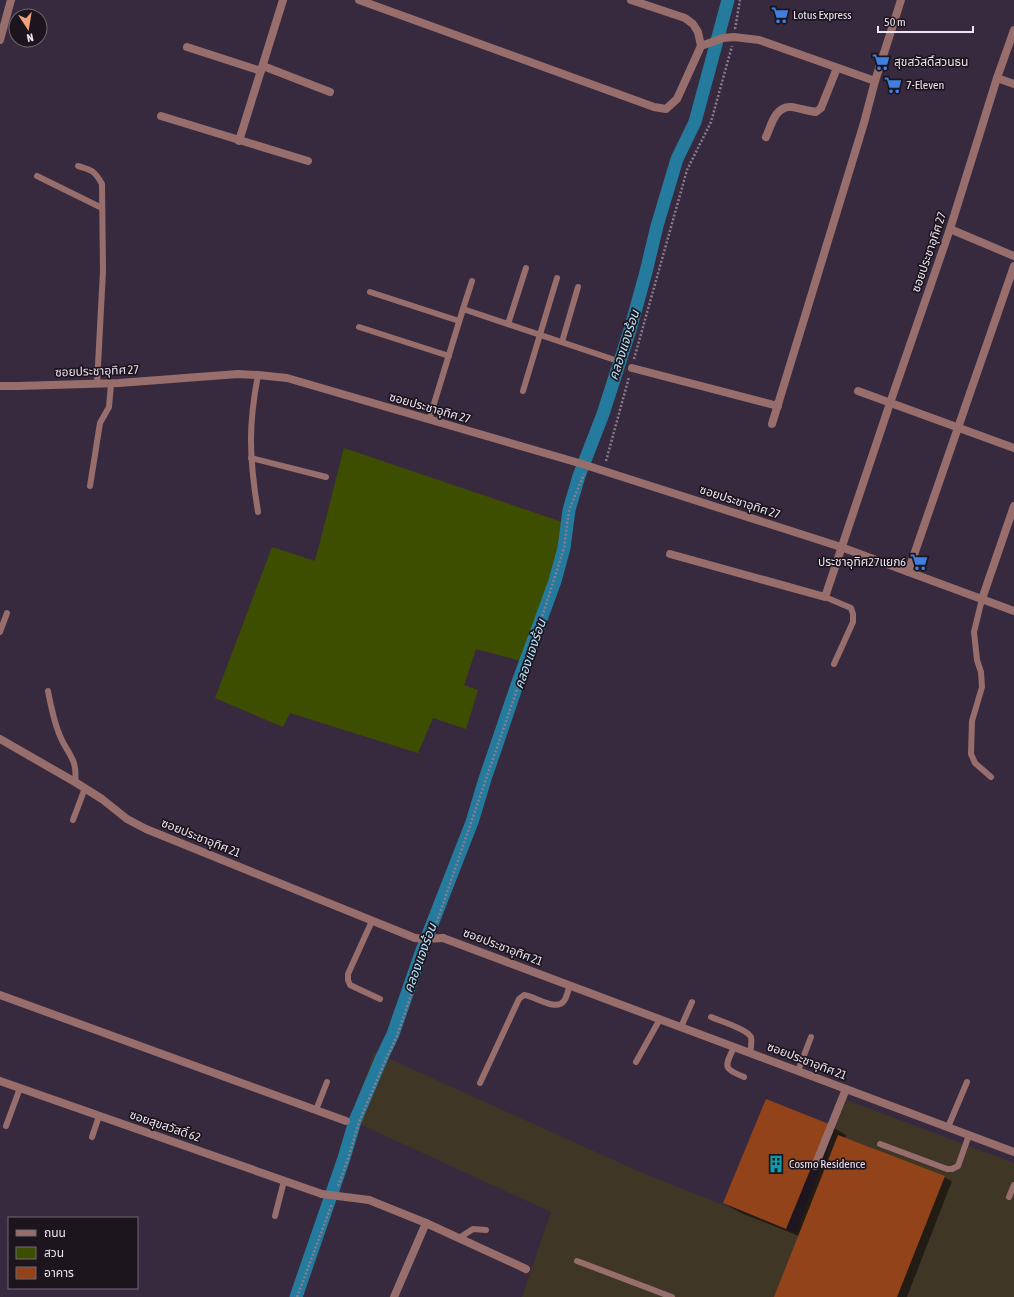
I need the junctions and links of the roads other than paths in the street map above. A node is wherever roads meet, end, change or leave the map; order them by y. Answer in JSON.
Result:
{"nodes":[{"id":1,"x":12,"y":0,"type":"edge"},
{"id":2,"x":283,"y":0,"type":"edge"},
{"id":3,"x":359,"y":0,"type":"edge"},
{"id":4,"x":631,"y":0,"type":"edge"},
{"id":5,"x":901,"y":0,"type":"edge"},
{"id":6,"x":1014,"y":30,"type":"edge"},
{"id":7,"x":0,"y":40,"type":"edge"},
{"id":8,"x":704,"y":44,"type":"junction"},
{"id":9,"x":187,"y":46,"type":"dead end"},
{"id":10,"x":262,"y":68,"type":"junction"},
{"id":11,"x":837,"y":68,"type":"junction"},
{"id":12,"x":997,"y":78,"type":"junction"},
{"id":13,"x":875,"y":82,"type":"junction"},
{"id":14,"x":1014,"y":84,"type":"edge"},
{"id":15,"x":330,"y":92,"type":"dead end"},
{"id":16,"x":161,"y":116,"type":"dead end"},
{"id":17,"x":766,"y":137,"type":"dead end"},
{"id":18,"x":239,"y":140,"type":"junction"},
{"id":19,"x":308,"y":161,"type":"dead end"},
{"id":20,"x":78,"y":166,"type":"dead end"},
{"id":21,"x":37,"y":176,"type":"dead end"},
{"id":22,"x":102,"y":208,"type":"junction"},
{"id":23,"x":950,"y":229,"type":"junction"},
{"id":24,"x":1014,"y":256,"type":"edge"},
{"id":25,"x":1014,"y":266,"type":"edge"},
{"id":26,"x":526,"y":268,"type":"dead end"},
{"id":27,"x":556,"y":278,"type":"dead end"},
{"id":28,"x":472,"y":281,"type":"dead end"},
{"id":29,"x":578,"y":287,"type":"dead end"},
{"id":30,"x":370,"y":292,"type":"dead end"},
{"id":31,"x":463,"y":309,"type":"junction"},
{"id":32,"x":459,"y":321,"type":"junction"},
{"id":33,"x":508,"y":324,"type":"junction"},
{"id":34,"x":359,"y":327,"type":"dead end"},
{"id":35,"x":540,"y":335,"type":"junction"},
{"id":36,"x":562,"y":342,"type":"junction"},
{"id":37,"x":449,"y":356,"type":"junction"},
{"id":38,"x":612,"y":359,"type":"dead end"},
{"id":39,"x":632,"y":368,"type":"road end"},
{"id":40,"x":258,"y":374,"type":"junction"},
{"id":41,"x":97,"y":384,"type":"junction"},
{"id":42,"x":111,"y":384,"type":"junction"},
{"id":43,"x":0,"y":386,"type":"edge"},
{"id":44,"x":523,"y":391,"type":"dead end"},
{"id":45,"x":858,"y":391,"type":"dead end"},
{"id":46,"x":890,"y":403,"type":"junction"},
{"id":47,"x":778,"y":406,"type":"junction"},
{"id":48,"x":429,"y":420,"type":"junction"},
{"id":49,"x":772,"y":424,"type":"dead end"},
{"id":50,"x":958,"y":427,"type":"junction"},
{"id":51,"x":1014,"y":448,"type":"edge"},
{"id":52,"x":251,"y":458,"type":"junction"},
{"id":53,"x":326,"y":477,"type":"dead end"},
{"id":54,"x":90,"y":486,"type":"dead end"},
{"id":55,"x":1014,"y":506,"type":"edge"},
{"id":56,"x":258,"y":512,"type":"dead end"},
{"id":57,"x":841,"y":547,"type":"junction"},
{"id":58,"x":670,"y":554,"type":"dead end"},
{"id":59,"x":908,"y":572,"type":"junction"},
{"id":60,"x":825,"y":597,"type":"junction"},
{"id":61,"x":982,"y":599,"type":"junction"},
{"id":62,"x":1014,"y":611,"type":"edge"},
{"id":63,"x":7,"y":613,"type":"dead end"},
{"id":64,"x":0,"y":632,"type":"edge"},
{"id":65,"x":834,"y":664,"type":"dead end"},
{"id":66,"x":48,"y":692,"type":"dead end"},
{"id":67,"x":0,"y":739,"type":"edge"},
{"id":68,"x":991,"y":777,"type":"dead end"},
{"id":69,"x":75,"y":782,"type":"junction"},
{"id":70,"x":85,"y":788,"type":"junction"},
{"id":71,"x":73,"y":820,"type":"dead end"},
{"id":72,"x":372,"y":920,"type":"junction"},
{"id":73,"x":570,"y":985,"type":"junction"},
{"id":74,"x":0,"y":995,"type":"edge"},
{"id":75,"x":380,"y":999,"type":"dead end"},
{"id":76,"x":692,"y":1002,"type":"dead end"},
{"id":77,"x":711,"y":1017,"type":"dead end"},
{"id":78,"x":660,"y":1019,"type":"junction"},
{"id":79,"x":681,"y":1027,"type":"junction"},
{"id":80,"x":811,"y":1037,"type":"dead end"},
{"id":81,"x":734,"y":1047,"type":"junction"},
{"id":82,"x":750,"y":1053,"type":"junction"},
{"id":83,"x":636,"y":1062,"type":"dead end"},
{"id":84,"x":798,"y":1071,"type":"junction"},
{"id":85,"x":744,"y":1077,"type":"dead end"},
{"id":86,"x":0,"y":1082,"type":"edge"},
{"id":87,"x":327,"y":1082,"type":"dead end"},
{"id":88,"x":967,"y":1082,"type":"dead end"},
{"id":89,"x":480,"y":1083,"type":"dead end"},
{"id":90,"x":20,"y":1088,"type":"junction"},
{"id":91,"x":846,"y":1089,"type":"junction"},
{"id":92,"x":316,"y":1110,"type":"junction"},
{"id":93,"x":99,"y":1116,"type":"junction"},
{"id":94,"x":346,"y":1121,"type":"dead end"},
{"id":95,"x":6,"y":1126,"type":"dead end"},
{"id":96,"x":948,"y":1127,"type":"junction"},
{"id":97,"x":968,"y":1135,"type":"junction"},
{"id":98,"x":92,"y":1137,"type":"dead end"},
{"id":99,"x":880,"y":1144,"type":"dead end"},
{"id":100,"x":1014,"y":1152,"type":"edge"},
{"id":101,"x":815,"y":1166,"type":"dead end"},
{"id":102,"x":284,"y":1181,"type":"junction"},
{"id":103,"x":1014,"y":1185,"type":"edge"},
{"id":104,"x":1009,"y":1197,"type":"dead end"},
{"id":105,"x":275,"y":1216,"type":"dead end"},
{"id":106,"x":426,"y":1223,"type":"junction"},
{"id":107,"x":486,"y":1230,"type":"dead end"},
{"id":108,"x":459,"y":1238,"type":"junction"},
{"id":109,"x":577,"y":1261,"type":"dead end"},
{"id":110,"x":526,"y":1269,"type":"dead end"},
{"id":111,"x":394,"y":1297,"type":"edge"},
{"id":112,"x":672,"y":1297,"type":"edge"}],
"edges":[{"from":1,"to":7,"type":"street"},
{"from":2,"to":10,"type":"street"},
{"from":3,"to":8,"type":"street"},
{"from":4,"to":8,"type":"street"},
{"from":5,"to":13,"type":"street"},
{"from":6,"to":12,"type":"street","name":"ซอยประชาอุทิศ 27"},
{"from":8,"to":11,"type":"street"},
{"from":9,"to":10,"type":"street"},
{"from":10,"to":15,"type":"street"},
{"from":10,"to":18,"type":"street"},
{"from":11,"to":13,"type":"street"},
{"from":11,"to":17,"type":"street"},
{"from":12,"to":14,"type":"street"},
{"from":12,"to":23,"type":"street","name":"ซอยประชาอุทิศ 27"},
{"from":13,"to":47,"type":"street"},
{"from":16,"to":18,"type":"street"},
{"from":18,"to":19,"type":"street"},
{"from":20,"to":22,"type":"lane"},
{"from":21,"to":22,"type":"lane"},
{"from":22,"to":41,"type":"lane"},
{"from":23,"to":24,"type":"street"},
{"from":23,"to":46,"type":"street","name":"ซอยประชาอุทิศ 27"},
{"from":25,"to":50,"type":"street"},
{"from":26,"to":33,"type":"lane"},
{"from":27,"to":35,"type":"lane"},
{"from":28,"to":31,"type":"lane"},
{"from":29,"to":36,"type":"lane"},
{"from":30,"to":32,"type":"lane"},
{"from":31,"to":32,"type":"lane"},
{"from":31,"to":33,"type":"lane"},
{"from":32,"to":37,"type":"lane"},
{"from":33,"to":35,"type":"lane"},
{"from":34,"to":37,"type":"lane"},
{"from":35,"to":36,"type":"lane"},
{"from":35,"to":44,"type":"lane"},
{"from":36,"to":38,"type":"lane"},
{"from":37,"to":48,"type":"lane"},
{"from":39,"to":47,"type":"street"},
{"from":40,"to":42,"type":"street","name":"ซอยประชาอุทิศ 27"},
{"from":40,"to":48,"type":"street","name":"ซอยประชาอุทิศ 27"},
{"from":40,"to":52,"type":"lane"},
{"from":41,"to":42,"type":"street","name":"ซอยประชาอุทิศ 27"},
{"from":41,"to":43,"type":"street","name":"ซอยประชาอุทิศ 27"},
{"from":42,"to":54,"type":"lane"},
{"from":45,"to":46,"type":"street"},
{"from":46,"to":50,"type":"street"},
{"from":46,"to":57,"type":"street","name":"ซอยประชาอุทิศ 27"},
{"from":47,"to":49,"type":"street"},
{"from":48,"to":57,"type":"street","name":"ซอยประชาอุทิศ 27"},
{"from":50,"to":51,"type":"street"},
{"from":50,"to":59,"type":"street"},
{"from":52,"to":53,"type":"lane"},
{"from":52,"to":56,"type":"lane"},
{"from":55,"to":61,"type":"street"},
{"from":57,"to":59,"type":"street","name":"ซอยประชาอุทิศ 27"},
{"from":57,"to":60,"type":"street"},
{"from":58,"to":60,"type":"street"},
{"from":59,"to":61,"type":"street","name":"ซอยประชาอุทิศ 27"},
{"from":60,"to":65,"type":"lane"},
{"from":61,"to":62,"type":"street","name":"ซอยประชาอุทิศ 27"},
{"from":61,"to":68,"type":"lane"},
{"from":63,"to":64,"type":"lane"},
{"from":66,"to":69,"type":"lane"},
{"from":67,"to":69,"type":"street","name":"ซอยประชาอุทิศ 21"},
{"from":69,"to":70,"type":"street","name":"ซอยประชาอุทิศ 21"},
{"from":70,"to":71,"type":"lane"},
{"from":70,"to":72,"type":"street","name":"ซอยประชาอุทิศ 21"},
{"from":72,"to":73,"type":"street","name":"ซอยประชาอุทิศ 21","bridge":true},
{"from":72,"to":75,"type":"lane"},
{"from":73,"to":78,"type":"street","name":"ซอยประชาอุทิศ 21"},
{"from":73,"to":89,"type":"lane"},
{"from":74,"to":92,"type":"street"},
{"from":76,"to":79,"type":"lane"},
{"from":77,"to":82,"type":"lane"},
{"from":78,"to":79,"type":"street","name":"ซอยประชาอุทิศ 21"},
{"from":78,"to":83,"type":"lane"},
{"from":79,"to":81,"type":"street","name":"ซอยประชาอุทิศ 21"},
{"from":80,"to":84,"type":"lane"},
{"from":81,"to":82,"type":"street","name":"ซอยประชาอุทิศ 21"},
{"from":81,"to":85,"type":"lane"},
{"from":82,"to":84,"type":"street","name":"ซอยประชาอุทิศ 21"},
{"from":84,"to":91,"type":"street","name":"ซอยประชาอุทิศ 21"},
{"from":86,"to":90,"type":"street","name":"ซอยสุขสวัสดิ์ 62"},
{"from":87,"to":92,"type":"lane"},
{"from":88,"to":96,"type":"lane"},
{"from":90,"to":93,"type":"street","name":"ซอยสุขสวัสดิ์ 62"},
{"from":90,"to":95,"type":"lane"},
{"from":91,"to":96,"type":"street","name":"ซอยประชาอุทิศ 21"},
{"from":91,"to":101,"type":"street"},
{"from":92,"to":94,"type":"street"},
{"from":93,"to":98,"type":"lane"},
{"from":93,"to":102,"type":"street","name":"ซอยสุขสวัสดิ์ 62"},
{"from":96,"to":97,"type":"street","name":"ซอยประชาอุทิศ 21"},
{"from":97,"to":99,"type":"lane"},
{"from":97,"to":100,"type":"street","name":"ซอยประชาอุทิศ 21"},
{"from":102,"to":105,"type":"lane"},
{"from":102,"to":106,"type":"street","name":"ซอยสุขสวัสดิ์ 62","bridge":true},
{"from":103,"to":104,"type":"lane"},
{"from":106,"to":108,"type":"street","name":"ซอยสุขสวัสดิ์ 62"},
{"from":106,"to":111,"type":"street"},
{"from":107,"to":108,"type":"lane"},
{"from":108,"to":110,"type":"street","name":"ซอยสุขสวัสดิ์ 62"},
{"from":109,"to":112,"type":"lane"}]}
